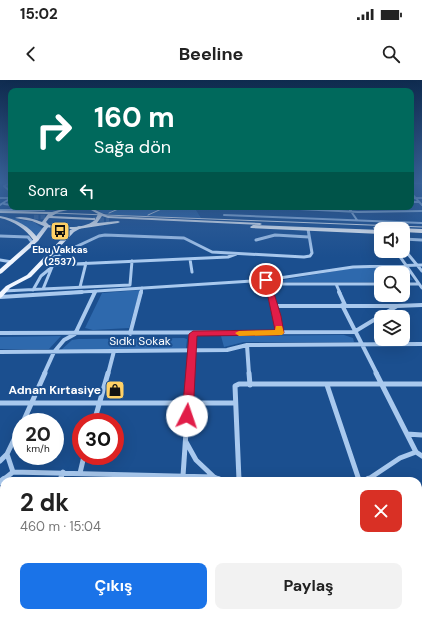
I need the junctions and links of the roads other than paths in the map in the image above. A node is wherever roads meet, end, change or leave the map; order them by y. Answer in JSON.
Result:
{"nodes":[{"id":1,"x":32,"y":210,"type":"edge"},
{"id":2,"x":44,"y":210,"type":"edge"},
{"id":3,"x":62,"y":210,"type":"edge"},
{"id":4,"x":94,"y":210,"type":"edge"},
{"id":5,"x":281,"y":210,"type":"edge"},
{"id":6,"x":337,"y":210,"type":"edge"},
{"id":7,"x":350,"y":211,"type":"junction"},
{"id":8,"x":422,"y":211,"type":"edge"},
{"id":9,"x":368,"y":212,"type":"joint"},
{"id":10,"x":408,"y":212,"type":"joint"},
{"id":11,"x":37,"y":213,"type":"junction"},
{"id":12,"x":0,"y":214,"type":"edge"},
{"id":13,"x":53,"y":214,"type":"junction"},
{"id":14,"x":100,"y":214,"type":"junction"},
{"id":15,"x":224,"y":215,"type":"dead end"},
{"id":16,"x":282,"y":217,"type":"junction"},
{"id":17,"x":22,"y":218,"type":"junction"},
{"id":18,"x":94,"y":218,"type":"tunnel mouth"},
{"id":19,"x":110,"y":218,"type":"junction"},
{"id":20,"x":357,"y":220,"type":"junction"},
{"id":21,"x":117,"y":222,"type":"junction"},
{"id":22,"x":135,"y":223,"type":"junction"},
{"id":23,"x":422,"y":223,"type":"edge"},
{"id":24,"x":260,"y":225,"type":"junction"},
{"id":25,"x":298,"y":225,"type":"junction"},
{"id":26,"x":47,"y":226,"type":"junction"},
{"id":27,"x":82,"y":227,"type":"junction"},
{"id":28,"x":308,"y":229,"type":"junction"},
{"id":29,"x":374,"y":229,"type":"edge"},
{"id":30,"x":374,"y":231,"type":"edge"},
{"id":31,"x":410,"y":231,"type":"edge"},
{"id":32,"x":72,"y":232,"type":"junction"},
{"id":33,"x":374,"y":232,"type":"edge"},
{"id":34,"x":422,"y":232,"type":"edge"},
{"id":35,"x":0,"y":236,"type":"edge"},
{"id":36,"x":309,"y":237,"type":"junction"},
{"id":37,"x":410,"y":239,"type":"edge"},
{"id":38,"x":36,"y":240,"type":"junction"},
{"id":39,"x":256,"y":240,"type":"dead end"},
{"id":40,"x":422,"y":240,"type":"edge"},
{"id":41,"x":29,"y":245,"type":"junction"},
{"id":42,"x":238,"y":253,"type":"junction"},
{"id":43,"x":410,"y":256,"type":"edge"},
{"id":44,"x":400,"y":258,"type":"edge"},
{"id":45,"x":0,"y":260,"type":"edge"},
{"id":46,"x":190,"y":260,"type":"junction"},
{"id":47,"x":132,"y":261,"type":"junction"},
{"id":48,"x":12,"y":262,"type":"junction"},
{"id":49,"x":86,"y":263,"type":"junction"},
{"id":50,"x":417,"y":264,"type":"junction"},
{"id":51,"x":405,"y":265,"type":"junction"},
{"id":52,"x":422,"y":265,"type":"edge"},
{"id":53,"x":52,"y":266,"type":"junction"},
{"id":54,"x":422,"y":270,"type":"edge"},
{"id":55,"x":0,"y":272,"type":"edge"},
{"id":56,"x":192,"y":272,"type":"dead end"},
{"id":57,"x":267,"y":282,"type":"junction"},
{"id":58,"x":336,"y":284,"type":"junction"},
{"id":59,"x":374,"y":284,"type":"edge"},
{"id":60,"x":410,"y":284,"type":"edge"},
{"id":61,"x":418,"y":284,"type":"junction"},
{"id":62,"x":80,"y":287,"type":"junction"},
{"id":63,"x":142,"y":288,"type":"junction"},
{"id":64,"x":422,"y":288,"type":"edge"},
{"id":65,"x":44,"y":289,"type":"junction"},
{"id":66,"x":33,"y":290,"type":"junction"},
{"id":67,"x":95,"y":291,"type":"junction"},
{"id":68,"x":1,"y":294,"type":"edge"},
{"id":69,"x":344,"y":305,"type":"junction"},
{"id":70,"x":422,"y":305,"type":"edge"},
{"id":71,"x":274,"y":306,"type":"junction"},
{"id":72,"x":397,"y":306,"type":"junction"},
{"id":73,"x":354,"y":332,"type":"junction"},
{"id":74,"x":279,"y":333,"type":"junction"},
{"id":75,"x":0,"y":334,"type":"edge"},
{"id":76,"x":75,"y":334,"type":"junction"},
{"id":77,"x":130,"y":334,"type":"junction"},
{"id":78,"x":193,"y":334,"type":"junction"},
{"id":79,"x":422,"y":344,"type":"edge"},
{"id":80,"x":247,"y":345,"type":"junction"},
{"id":81,"x":361,"y":345,"type":"junction"},
{"id":82,"x":114,"y":351,"type":"junction"},
{"id":83,"x":192,"y":351,"type":"junction"},
{"id":84,"x":54,"y":352,"type":"junction"},
{"id":85,"x":0,"y":353,"type":"edge"},
{"id":86,"x":422,"y":384,"type":"edge"},
{"id":87,"x":250,"y":385,"type":"junction"},
{"id":88,"x":327,"y":385,"type":"junction"},
{"id":89,"x":381,"y":385,"type":"junction"},
{"id":90,"x":234,"y":402,"type":"junction"},
{"id":91,"x":0,"y":403,"type":"edge"},
{"id":92,"x":32,"y":403,"type":"junction"},
{"id":93,"x":99,"y":404,"type":"junction"},
{"id":94,"x":188,"y":404,"type":"junction"},
{"id":95,"x":27,"y":413,"type":"edge"},
{"id":96,"x":96,"y":413,"type":"edge"},
{"id":97,"x":407,"y":434,"type":"junction"},
{"id":98,"x":422,"y":435,"type":"edge"},
{"id":99,"x":185,"y":442,"type":"junction"},
{"id":100,"x":12,"y":444,"type":"edge"},
{"id":101,"x":416,"y":452,"type":"junction"},
{"id":102,"x":7,"y":454,"type":"junction"},
{"id":103,"x":422,"y":456,"type":"edge"},
{"id":104,"x":0,"y":461,"type":"edge"},
{"id":105,"x":82,"y":465,"type":"edge"},
{"id":106,"x":13,"y":472,"type":"junction"},
{"id":107,"x":63,"y":472,"type":"junction"},
{"id":108,"x":80,"y":473,"type":"junction"},
{"id":109,"x":183,"y":476,"type":"junction"},
{"id":110,"x":6,"y":477,"type":"edge"},
{"id":111,"x":61,"y":477,"type":"edge"},
{"id":112,"x":149,"y":477,"type":"edge"},
{"id":113,"x":174,"y":477,"type":"edge"},
{"id":114,"x":214,"y":477,"type":"joint"},
{"id":115,"x":239,"y":477,"type":"edge"},
{"id":116,"x":358,"y":477,"type":"edge"},
{"id":117,"x":371,"y":477,"type":"edge"}],
"edges":[{"from":1,"to":11,"type":"street"},
{"from":2,"to":11,"type":"street"},
{"from":3,"to":13,"type":"highway"},
{"from":4,"to":14,"type":"highway"},
{"from":5,"to":16,"type":"street"},
{"from":6,"to":7,"type":"street"},
{"from":7,"to":9,"type":"street"},
{"from":7,"to":20,"type":"street"},
{"from":8,"to":10,"type":"street"},
{"from":9,"to":10,"type":"street"},
{"from":11,"to":12,"type":"highway"},
{"from":11,"to":13,"type":"highway"},
{"from":11,"to":17,"type":"highway"},
{"from":12,"to":17,"type":"highway"},
{"from":12,"to":38,"type":"highway"},
{"from":13,"to":18,"type":"highway"},
{"from":13,"to":26,"type":"highway"},
{"from":14,"to":19,"type":"highway"},
{"from":14,"to":27,"type":"highway"},
{"from":15,"to":16,"type":"street"},
{"from":16,"to":20,"type":"street"},
{"from":17,"to":26,"type":"highway"},
{"from":19,"to":21,"type":"highway"},
{"from":19,"to":24,"type":"highway"},
{"from":20,"to":23,"type":"street"},
{"from":21,"to":22,"type":"highway"},
{"from":21,"to":27,"type":"highway"},
{"from":22,"to":24,"type":"highway"},
{"from":22,"to":32,"type":"highway"},
{"from":24,"to":25,"type":"highway"},
{"from":24,"to":28,"type":"highway"},
{"from":25,"to":29,"type":"highway"},
{"from":25,"to":30,"type":"highway"},
{"from":26,"to":27,"type":"highway"},
{"from":26,"to":38,"type":"main road"},
{"from":27,"to":32,"type":"main road"},
{"from":28,"to":33,"type":"highway"},
{"from":28,"to":36,"type":"street"},
{"from":31,"to":34,"type":"highway"},
{"from":32,"to":68,"type":"main road"},
{"from":35,"to":41,"type":"street"},
{"from":36,"to":39,"type":"street"},
{"from":36,"to":42,"type":"street"},
{"from":37,"to":40,"type":"street"},
{"from":38,"to":41,"type":"main road"},
{"from":41,"to":48,"type":"main road"},
{"from":42,"to":46,"type":"street"},
{"from":42,"to":53,"type":"street"},
{"from":43,"to":50,"type":"street"},
{"from":44,"to":51,"type":"street"},
{"from":45,"to":48,"type":"street"},
{"from":46,"to":47,"type":"street"},
{"from":46,"to":56,"type":"street"},
{"from":47,"to":49,"type":"street"},
{"from":47,"to":62,"type":"street"},
{"from":48,"to":55,"type":"main road"},
{"from":49,"to":53,"type":"street"},
{"from":49,"to":62,"type":"street"},
{"from":50,"to":51,"type":"street"},
{"from":50,"to":52,"type":"street"},
{"from":50,"to":54,"type":"street"},
{"from":51,"to":57,"type":"street"},
{"from":51,"to":61,"type":"street"},
{"from":53,"to":65,"type":"street"},
{"from":53,"to":66,"type":"street"},
{"from":57,"to":58,"type":"street"},
{"from":57,"to":63,"type":"street"},
{"from":57,"to":71,"type":"street"},
{"from":58,"to":59,"type":"street"},
{"from":58,"to":69,"type":"street"},
{"from":60,"to":61,"type":"street"},
{"from":61,"to":64,"type":"street"},
{"from":62,"to":65,"type":"street"},
{"from":63,"to":67,"type":"street"},
{"from":63,"to":77,"type":"street"},
{"from":65,"to":66,"type":"street"},
{"from":66,"to":68,"type":"street"},
{"from":67,"to":68,"type":"street"},
{"from":67,"to":76,"type":"street"},
{"from":69,"to":71,"type":"street"},
{"from":69,"to":72,"type":"street"},
{"from":69,"to":73,"type":"street"},
{"from":70,"to":72,"type":"street"},
{"from":71,"to":74,"type":"street"},
{"from":72,"to":73,"type":"street"},
{"from":73,"to":74,"type":"street"},
{"from":73,"to":81,"type":"street"},
{"from":74,"to":78,"type":"street"},
{"from":75,"to":76,"type":"street"},
{"from":76,"to":77,"type":"street"},
{"from":76,"to":84,"type":"street"},
{"from":77,"to":78,"type":"street"},
{"from":78,"to":83,"type":"street"},
{"from":79,"to":81,"type":"street","name":"Sıdkı Sokak"},
{"from":80,"to":81,"type":"street","name":"Sıdkı Sokak"},
{"from":80,"to":83,"type":"street","name":"Sıdkı Sokak"},
{"from":80,"to":87,"type":"street"},
{"from":81,"to":89,"type":"street"},
{"from":82,"to":83,"type":"street","name":"Sıdkı Sokak"},
{"from":82,"to":84,"type":"street","name":"Sıdkı Sokak"},
{"from":82,"to":93,"type":"street"},
{"from":83,"to":94,"type":"street"},
{"from":84,"to":85,"type":"street","name":"Sıdkı Sokak"},
{"from":84,"to":92,"type":"street"},
{"from":86,"to":89,"type":"street"},
{"from":87,"to":88,"type":"street"},
{"from":87,"to":90,"type":"street"},
{"from":88,"to":89,"type":"street"},
{"from":88,"to":116,"type":"street"},
{"from":89,"to":97,"type":"street"},
{"from":90,"to":94,"type":"street"},
{"from":90,"to":115,"type":"street"},
{"from":91,"to":92,"type":"street"},
{"from":92,"to":93,"type":"street"},
{"from":92,"to":95,"type":"street"},
{"from":93,"to":94,"type":"street"},
{"from":93,"to":96,"type":"street"},
{"from":94,"to":99,"type":"street"},
{"from":97,"to":98,"type":"street"},
{"from":97,"to":101,"type":"street"},
{"from":99,"to":109,"type":"street"},
{"from":99,"to":114,"type":"street"},
{"from":100,"to":102,"type":"street"},
{"from":101,"to":103,"type":"street"},
{"from":101,"to":117,"type":"street"},
{"from":102,"to":104,"type":"street"},
{"from":102,"to":106,"type":"street"},
{"from":105,"to":108,"type":"street"},
{"from":106,"to":107,"type":"street"},
{"from":106,"to":110,"type":"street"},
{"from":107,"to":108,"type":"street"},
{"from":107,"to":111,"type":"street"},
{"from":108,"to":112,"type":"street"},
{"from":109,"to":113,"type":"street"},
{"from":109,"to":114,"type":"street"}]}
